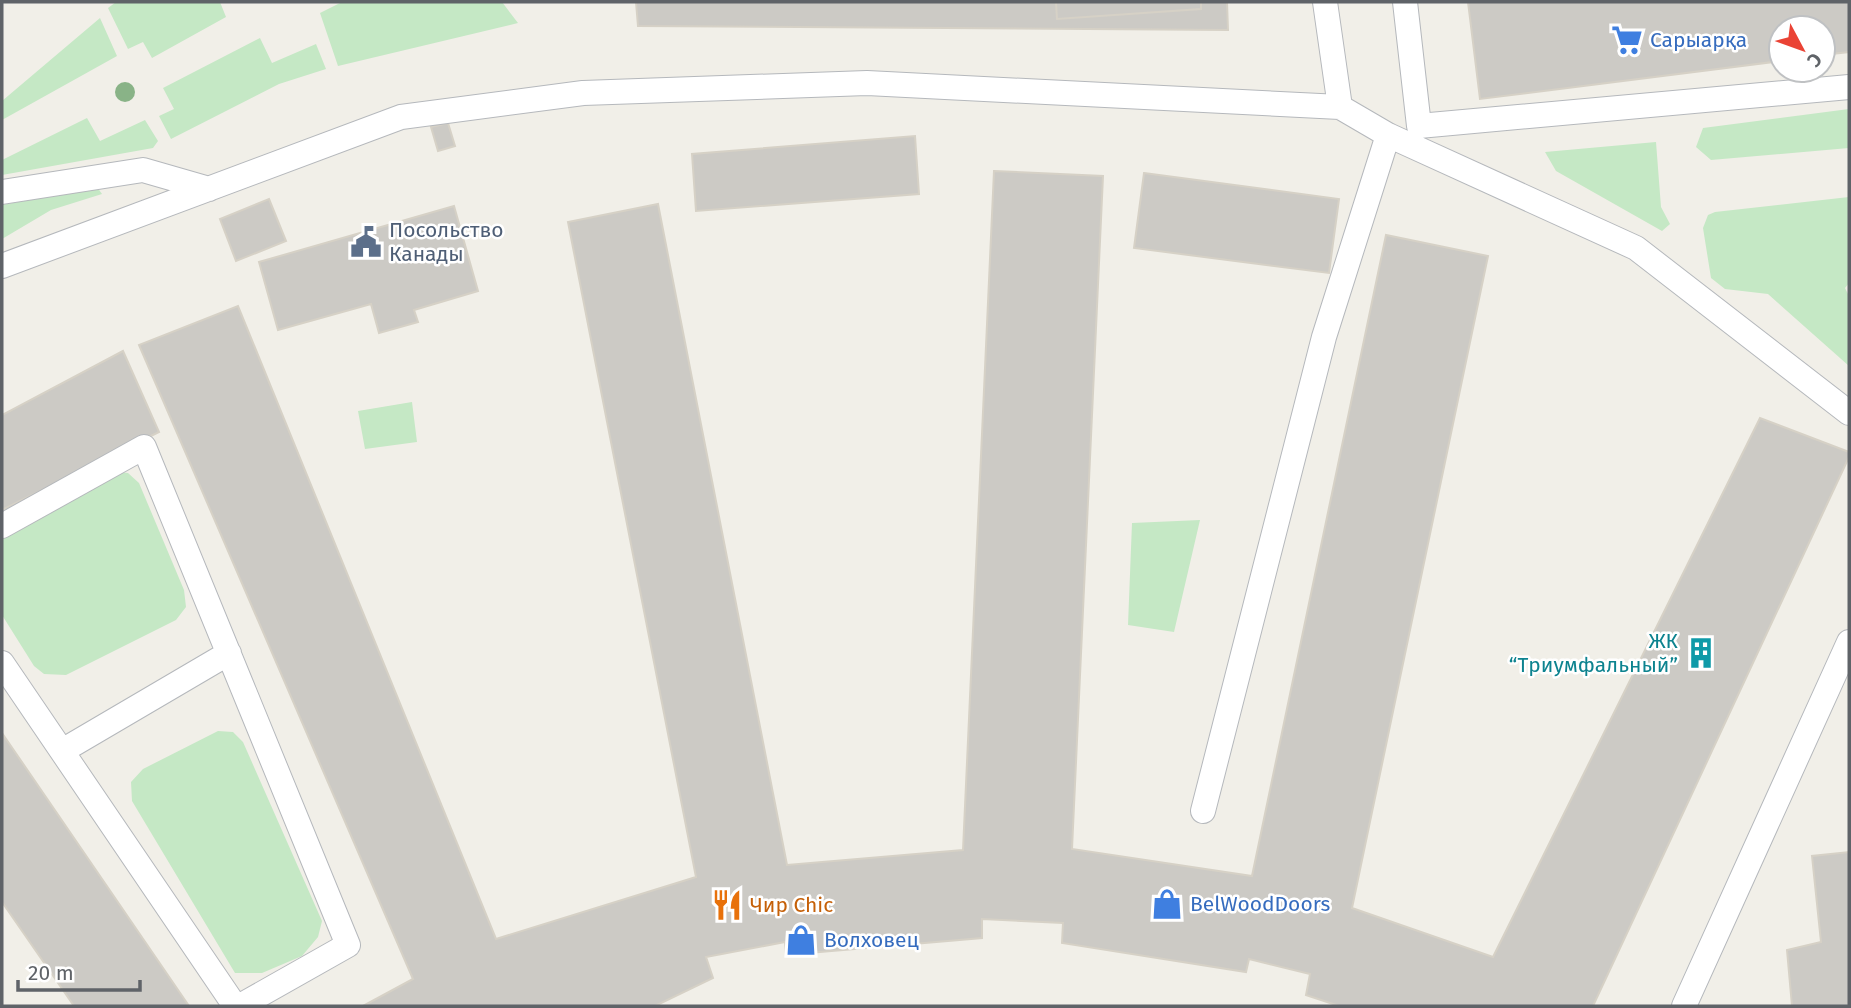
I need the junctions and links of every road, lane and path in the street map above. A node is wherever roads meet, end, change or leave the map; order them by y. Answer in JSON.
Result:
{"nodes":[{"id":1,"x":1325,"y":2,"type":"edge"},
{"id":2,"x":1405,"y":2,"type":"edge"},
{"id":3,"x":1849,"y":87,"type":"edge"},
{"id":4,"x":1340,"y":107,"type":"junction"},
{"id":5,"x":1388,"y":135,"type":"junction"},
{"id":6,"x":209,"y":189,"type":"junction"},
{"id":7,"x":2,"y":192,"type":"edge"},
{"id":8,"x":2,"y":266,"type":"edge"},
{"id":9,"x":1849,"y":414,"type":"edge"},
{"id":10,"x":2,"y":526,"type":"edge"},
{"id":11,"x":1849,"y":642,"type":"edge"},
{"id":12,"x":229,"y":653,"type":"junction"},
{"id":13,"x":2,"y":663,"type":"edge"},
{"id":14,"x":62,"y":751,"type":"junction"},
{"id":15,"x":1203,"y":811,"type":"dead end"},
{"id":16,"x":234,"y":1006,"type":"edge"},
{"id":17,"x":240,"y":1006,"type":"edge"},
{"id":18,"x":1684,"y":1006,"type":"edge"}],
"edges":[{"from":1,"to":4,"type":"lane"},
{"from":2,"to":3,"type":"lane"},
{"from":4,"to":5,"type":"lane"},
{"from":4,"to":6,"type":"lane"},
{"from":5,"to":9,"type":"lane"},
{"from":5,"to":15,"type":"lane"},
{"from":6,"to":7,"type":"lane"},
{"from":6,"to":8,"type":"lane"},
{"from":10,"to":12,"type":"lane"},
{"from":11,"to":18,"type":"lane"},
{"from":12,"to":14,"type":"lane"},
{"from":12,"to":17,"type":"lane"},
{"from":13,"to":14,"type":"lane"},
{"from":14,"to":16,"type":"lane"}]}
